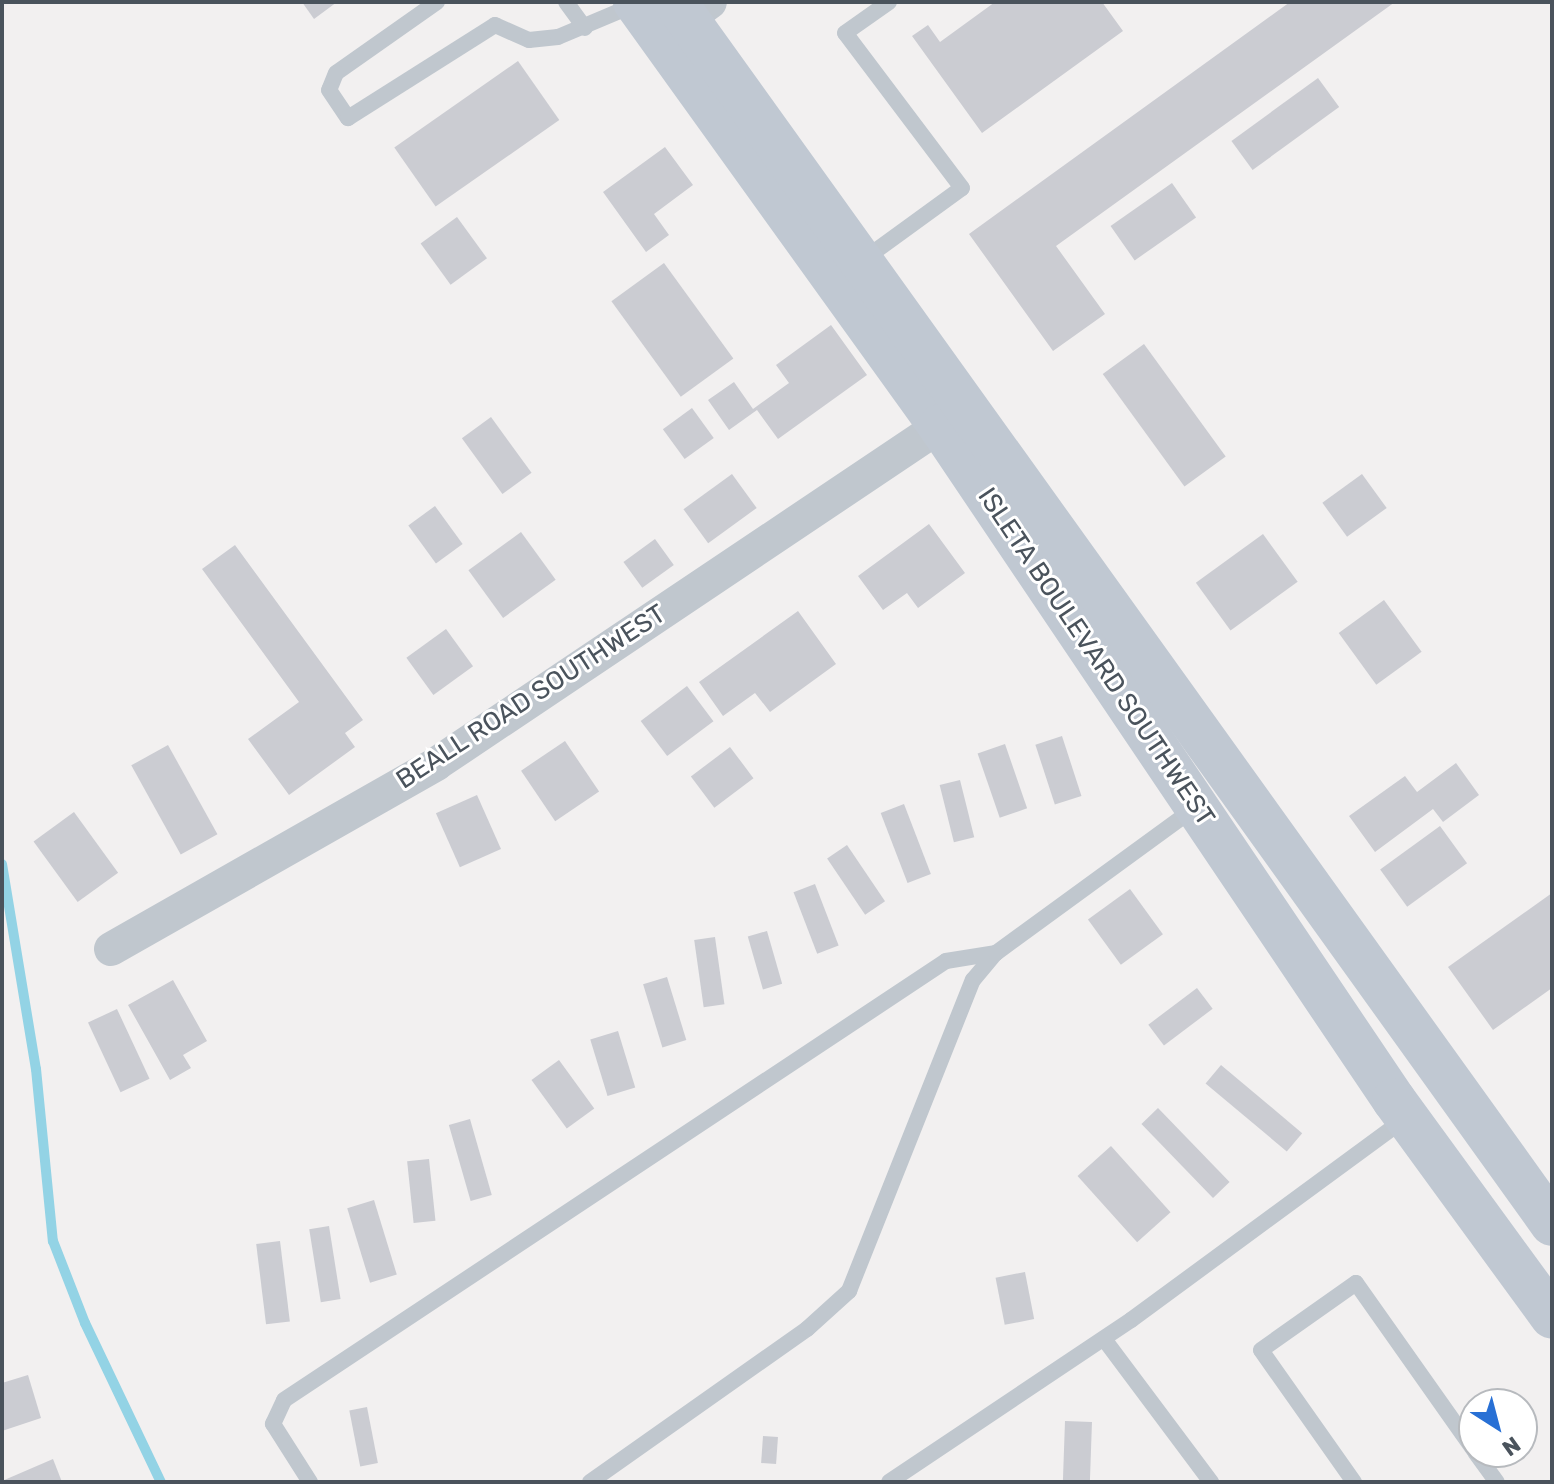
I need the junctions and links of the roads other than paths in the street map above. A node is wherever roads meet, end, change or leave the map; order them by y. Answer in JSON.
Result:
{"nodes":[{"id":1,"x":437,"y":2,"type":"edge"},
{"id":2,"x":566,"y":2,"type":"edge"},
{"id":3,"x":889,"y":2,"type":"edge"},
{"id":4,"x":667,"y":11,"type":"edge"},
{"id":5,"x":585,"y":28,"type":"junction"},
{"id":6,"x":862,"y":261,"type":"junction"},
{"id":7,"x":940,"y":426,"type":"junction"},
{"id":8,"x":1198,"y":806,"type":"junction"},
{"id":9,"x":111,"y":949,"type":"dead end"},
{"id":10,"x":996,"y":953,"type":"junction"},
{"id":11,"x":1407,"y":1118,"type":"junction"},
{"id":12,"x":1552,"y":1224,"type":"edge"},
{"id":13,"x":1552,"y":1317,"type":"edge"},
{"id":14,"x":1104,"y":1339,"type":"junction"},
{"id":15,"x":1458,"y":1427,"type":"edge"},
{"id":16,"x":310,"y":1482,"type":"edge"},
{"id":17,"x":590,"y":1482,"type":"edge"},
{"id":18,"x":889,"y":1482,"type":"edge"},
{"id":19,"x":1211,"y":1482,"type":"edge"},
{"id":20,"x":1354,"y":1482,"type":"edge"}],
"edges":[{"from":1,"to":5,"type":"lane"},
{"from":2,"to":5,"type":"lane"},
{"from":3,"to":6,"type":"lane"},
{"from":4,"to":5,"type":"lane"},
{"from":4,"to":6,"type":"main road","name":"ISLETA BOULEVARD SOUTHWEST"},
{"from":4,"to":7,"type":"main road","name":"ISLETA BOULEVARD SOUTHWEST"},
{"from":6,"to":12,"type":"main road","name":"ISLETA BOULEVARD SOUTHWEST"},
{"from":7,"to":8,"type":"main road","name":"ISLETA BOULEVARD SOUTHWEST"},
{"from":7,"to":9,"type":"street","name":"BEALL ROAD SOUTHWEST"},
{"from":8,"to":10,"type":"lane"},
{"from":8,"to":11,"type":"main road","name":"ISLETA BOULEVARD SOUTHWEST"},
{"from":10,"to":16,"type":"lane"},
{"from":10,"to":17,"type":"lane"},
{"from":11,"to":13,"type":"main road","name":"ISLETA BOULEVARD SOUTHWEST"},
{"from":11,"to":14,"type":"lane"},
{"from":14,"to":18,"type":"lane"},
{"from":14,"to":19,"type":"lane"},
{"from":15,"to":20,"type":"lane"}]}
